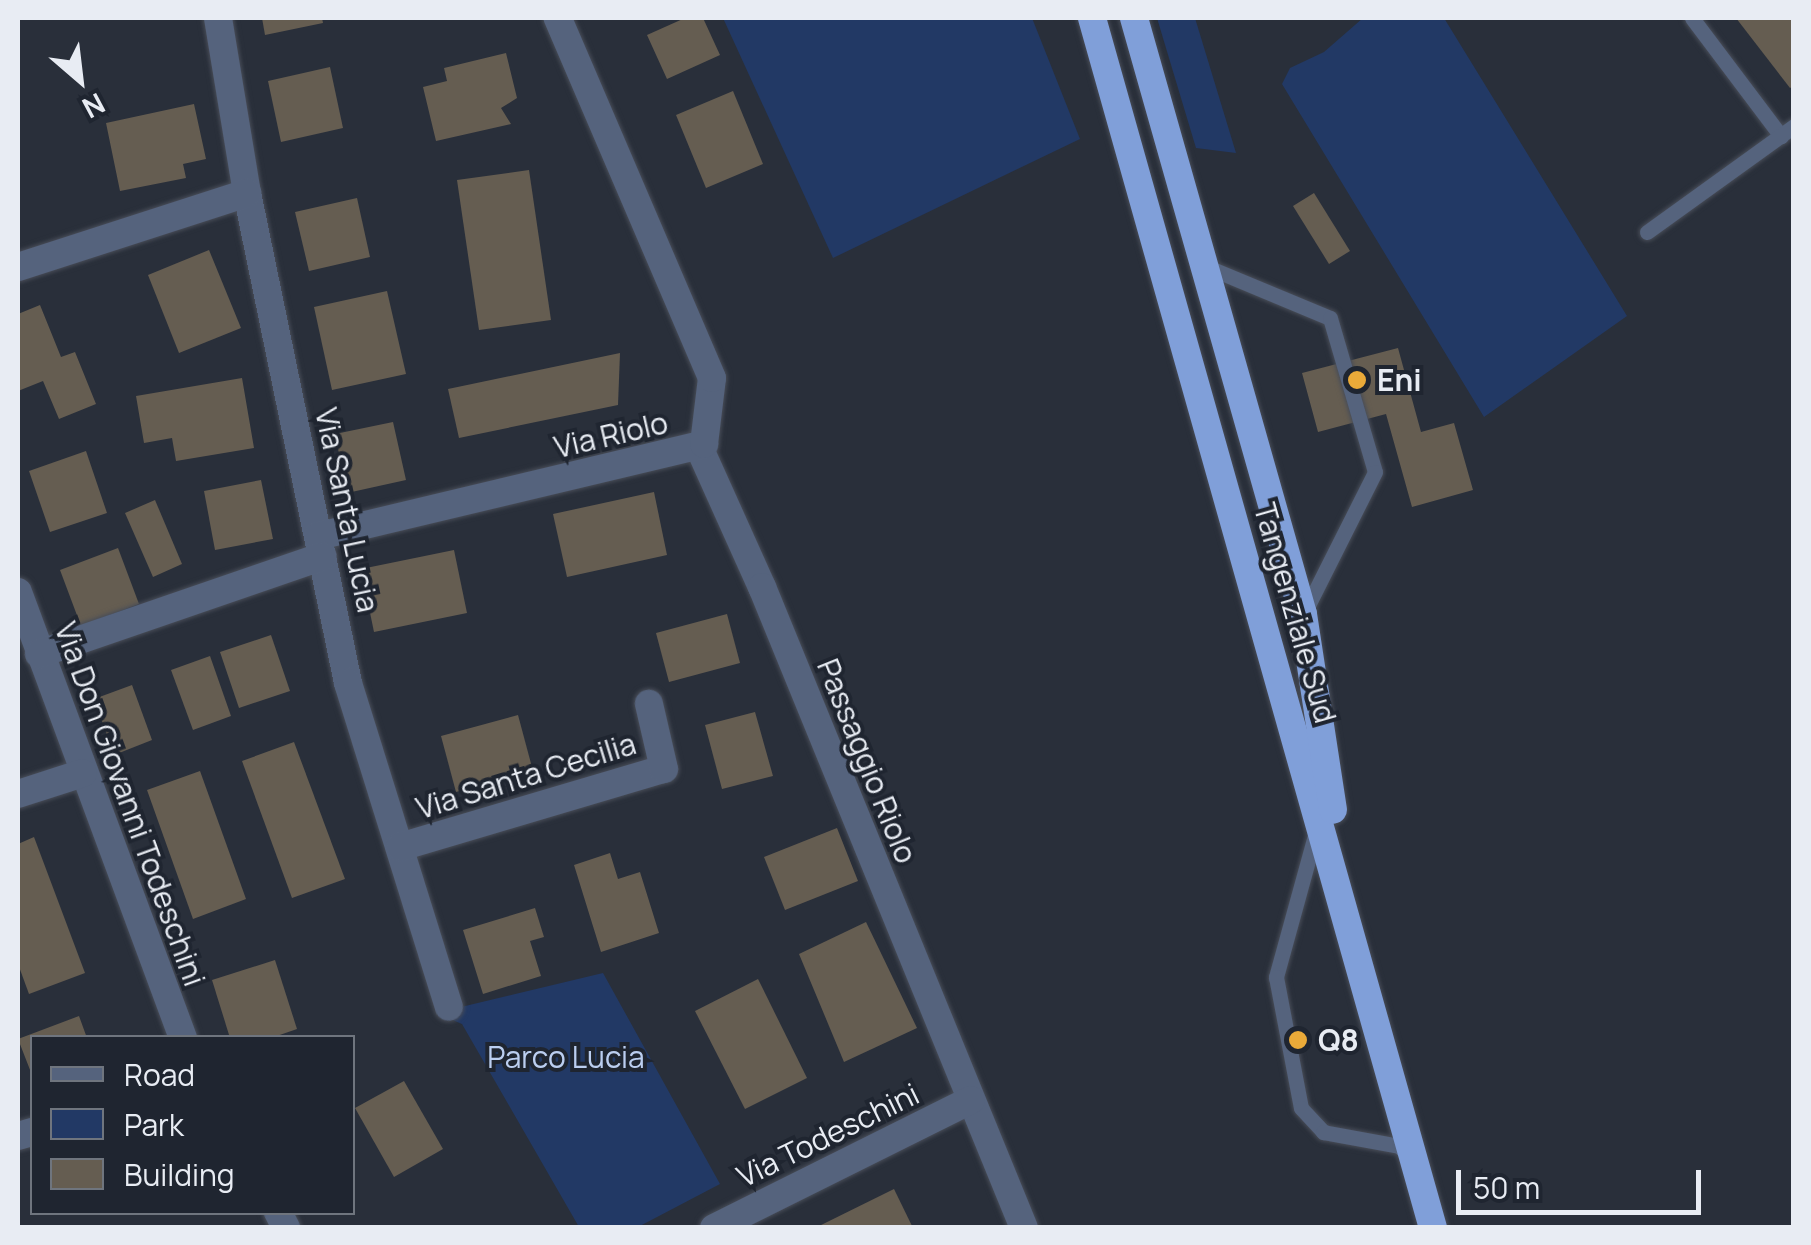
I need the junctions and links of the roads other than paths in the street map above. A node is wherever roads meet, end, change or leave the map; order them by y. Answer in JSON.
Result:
{"nodes":[{"id":1,"x":218,"y":18,"type":"edge"},
{"id":2,"x":558,"y":18,"type":"edge"},
{"id":3,"x":1092,"y":18,"type":"edge"},
{"id":4,"x":1134,"y":18,"type":"edge"},
{"id":5,"x":1692,"y":18,"type":"edge"},
{"id":6,"x":1787,"y":131,"type":"edge"},
{"id":7,"x":247,"y":193,"type":"junction"},
{"id":8,"x":1646,"y":232,"type":"dead end"},
{"id":9,"x":1204,"y":266,"type":"junction"},
{"id":10,"x":18,"y":267,"type":"edge"},
{"id":11,"x":700,"y":448,"type":"junction"},
{"id":12,"x":321,"y":546,"type":"junction"},
{"id":13,"x":19,"y":601,"type":"edge"},
{"id":14,"x":1303,"y":614,"type":"junction"},
{"id":15,"x":38,"y":654,"type":"junction"},
{"id":16,"x":648,"y":704,"type":"dead end"},
{"id":17,"x":83,"y":773,"type":"junction"},
{"id":18,"x":18,"y":794,"type":"edge"},
{"id":19,"x":1320,"y":819,"type":"junction"},
{"id":20,"x":400,"y":848,"type":"junction"},
{"id":21,"x":1352,"y":944,"type":"junction"},
{"id":22,"x":449,"y":1007,"type":"dead end"},
{"id":23,"x":182,"y":1035,"type":"edge"},
{"id":24,"x":971,"y":1100,"type":"junction"},
{"id":25,"x":1418,"y":1165,"type":"junction"},
{"id":26,"x":714,"y":1228,"type":"edge"},
{"id":27,"x":1024,"y":1228,"type":"edge"},
{"id":28,"x":1433,"y":1228,"type":"edge"}],
"edges":[{"from":1,"to":7,"type":"street","name":"Via Santa Lucia"},
{"from":2,"to":11,"type":"street","name":"Via Riolo"},
{"from":3,"to":19,"type":"highway","name":"Tangenziale Sud"},
{"from":4,"to":9,"type":"highway"},
{"from":5,"to":6,"type":"lane"},
{"from":6,"to":8,"type":"lane"},
{"from":7,"to":10,"type":"street"},
{"from":7,"to":12,"type":"street","name":"Via Santa Lucia"},
{"from":9,"to":14,"type":"highway"},
{"from":9,"to":14,"type":"lane"},
{"from":11,"to":12,"type":"street","name":"Via Riolo"},
{"from":11,"to":24,"type":"street","name":"Passaggio Riolo"},
{"from":12,"to":15,"type":"street","name":"Via Riolo"},
{"from":12,"to":20,"type":"street","name":"Via Santa Lucia"},
{"from":13,"to":15,"type":"street","name":"Via Don Giovanni Todeschini"},
{"from":14,"to":21,"type":"highway"},
{"from":15,"to":17,"type":"street","name":"Via Don Giovanni Todeschini"},
{"from":16,"to":20,"type":"street","name":"Via Santa Cecilia"},
{"from":17,"to":18,"type":"street"},
{"from":17,"to":23,"type":"street","name":"Via Don Giovanni Todeschini"},
{"from":19,"to":21,"type":"highway","name":"Tangenziale Sud"},
{"from":19,"to":25,"type":"lane"},
{"from":20,"to":22,"type":"street","name":"Via Santa Lucia"},
{"from":21,"to":25,"type":"highway","name":"Tangenziale Sud"},
{"from":24,"to":26,"type":"street","name":"Via Todeschini"},
{"from":24,"to":27,"type":"street","name":"Passaggio Riolo"},
{"from":25,"to":28,"type":"highway","name":"Tangenziale Sud"}]}
